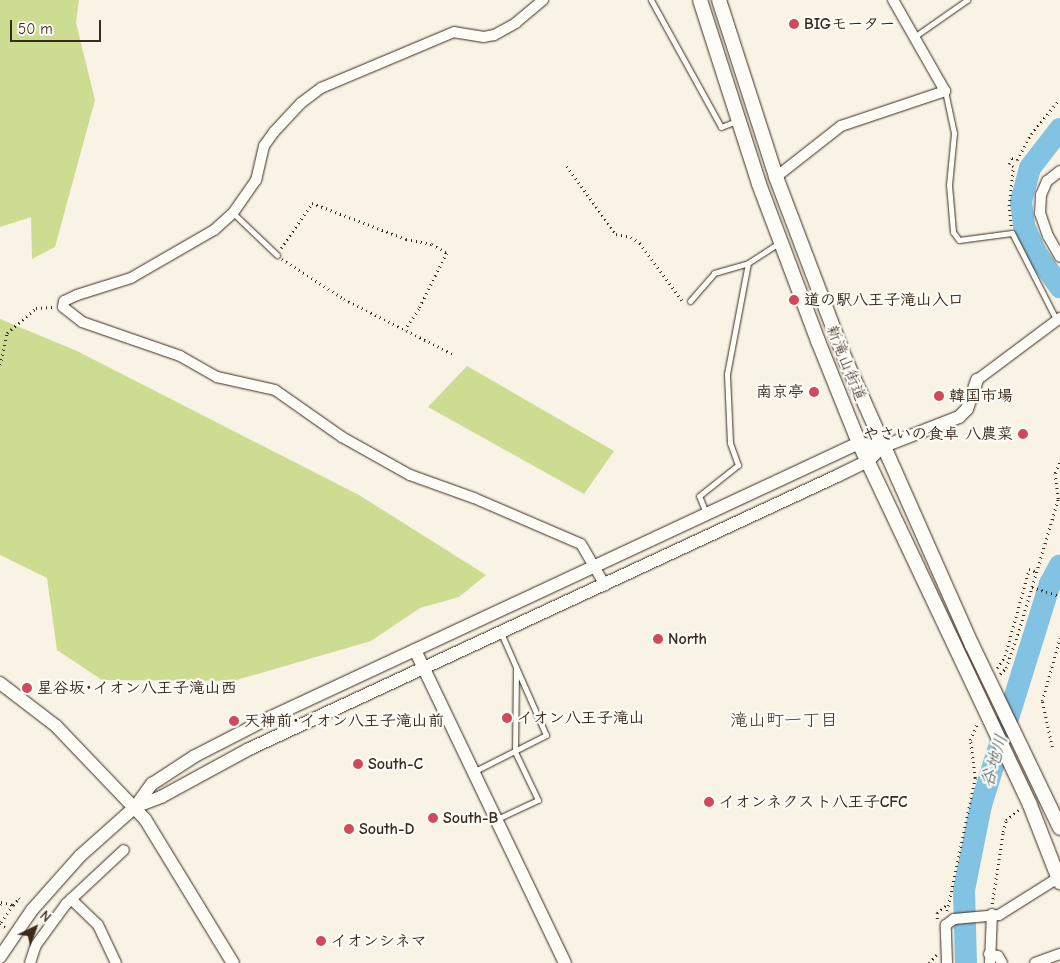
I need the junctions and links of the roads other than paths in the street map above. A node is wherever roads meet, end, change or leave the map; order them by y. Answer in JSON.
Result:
{"nodes":[{"id":1,"x":543,"y":0,"type":"edge"},
{"id":2,"x":651,"y":0,"type":"edge"},
{"id":3,"x":700,"y":0,"type":"edge"},
{"id":4,"x":719,"y":0,"type":"edge"},
{"id":5,"x":893,"y":0,"type":"edge"},
{"id":6,"x":967,"y":0,"type":"edge"},
{"id":7,"x":914,"y":37,"type":"junction"},
{"id":8,"x":944,"y":91,"type":"junction"},
{"id":9,"x":738,"y":121,"type":"junction"},
{"id":10,"x":1060,"y":171,"type":"edge"},
{"id":11,"x":776,"y":177,"type":"junction"},
{"id":12,"x":233,"y":213,"type":"junction"},
{"id":13,"x":780,"y":243,"type":"junction"},
{"id":14,"x":276,"y":255,"type":"road end"},
{"id":15,"x":1060,"y":257,"type":"edge"},
{"id":16,"x":748,"y":263,"type":"junction"},
{"id":17,"x":690,"y":301,"type":"road end"},
{"id":18,"x":1059,"y":320,"type":"edge"},
{"id":19,"x":976,"y":380,"type":"joint"},
{"id":20,"x":859,"y":443,"type":"junction"},
{"id":21,"x":882,"y":447,"type":"junction"},
{"id":22,"x":868,"y":461,"type":"junction"},
{"id":23,"x":706,"y":515,"type":"junction"},
{"id":24,"x":597,"y":567,"type":"junction"},
{"id":25,"x":605,"y":585,"type":"junction"},
{"id":26,"x":500,"y":632,"type":"junction"},
{"id":27,"x":415,"y":650,"type":"junction"},
{"id":28,"x":516,"y":666,"type":"junction"},
{"id":29,"x":424,"y":669,"type":"junction"},
{"id":30,"x":0,"y":684,"type":"edge"},
{"id":31,"x":515,"y":752,"type":"junction"},
{"id":32,"x":473,"y":772,"type":"junction"},
{"id":33,"x":135,"y":807,"type":"junction"},
{"id":34,"x":495,"y":820,"type":"junction"},
{"id":35,"x":1060,"y":828,"type":"edge"},
{"id":36,"x":124,"y":850,"type":"dead end"},
{"id":37,"x":1059,"y":880,"type":"edge"},
{"id":38,"x":71,"y":899,"type":"junction"},
{"id":39,"x":990,"y":915,"type":"junction"},
{"id":40,"x":1060,"y":954,"type":"edge"},
{"id":41,"x":0,"y":957,"type":"edge"},
{"id":42,"x":990,"y":958,"type":"edge"},
{"id":43,"x":30,"y":963,"type":"edge"},
{"id":44,"x":116,"y":963,"type":"edge"},
{"id":45,"x":232,"y":963,"type":"edge"},
{"id":46,"x":565,"y":963,"type":"edge"},
{"id":47,"x":947,"y":963,"type":"edge"},
{"id":48,"x":1002,"y":963,"type":"edge"},
{"id":49,"x":1035,"y":963,"type":"edge"}],
"edges":[{"from":1,"to":12,"type":"street"},
{"from":2,"to":9,"type":"lane"},
{"from":3,"to":9,"type":"main road","name":"新滝山街道"},
{"from":4,"to":11,"type":"main road","name":"新滝山街道"},
{"from":5,"to":7,"type":"street"},
{"from":6,"to":7,"type":"lane"},
{"from":7,"to":8,"type":"street"},
{"from":8,"to":11,"type":"street"},
{"from":8,"to":18,"type":"lane"},
{"from":9,"to":13,"type":"main road","name":"新滝山街道"},
{"from":10,"to":15,"type":"street"},
{"from":11,"to":21,"type":"main road","name":"新滝山街道"},
{"from":12,"to":14,"type":"lane"},
{"from":12,"to":24,"type":"street"},
{"from":13,"to":16,"type":"lane"},
{"from":13,"to":20,"type":"main road","name":"新滝山街道"},
{"from":16,"to":17,"type":"lane"},
{"from":16,"to":23,"type":"lane"},
{"from":18,"to":19,"type":"street"},
{"from":19,"to":21,"type":"street"},
{"from":20,"to":21,"type":"street"},
{"from":20,"to":22,"type":"main road","name":"新滝山街道"},
{"from":20,"to":23,"type":"street"},
{"from":21,"to":22,"type":"street"},
{"from":21,"to":35,"type":"main road","name":"新滝山街道"},
{"from":22,"to":25,"type":"street"},
{"from":22,"to":37,"type":"main road","name":"新滝山街道"},
{"from":23,"to":24,"type":"street"},
{"from":24,"to":25,"type":"street"},
{"from":24,"to":27,"type":"street"},
{"from":25,"to":26,"type":"street"},
{"from":26,"to":28,"type":"lane"},
{"from":26,"to":29,"type":"street"},
{"from":27,"to":29,"type":"street"},
{"from":27,"to":33,"type":"street"},
{"from":28,"to":31,"type":"lane"},
{"from":28,"to":31,"type":"lane"},
{"from":29,"to":32,"type":"street"},
{"from":29,"to":33,"type":"street"},
{"from":30,"to":33,"type":"street"},
{"from":31,"to":32,"type":"lane"},
{"from":31,"to":34,"type":"lane"},
{"from":32,"to":34,"type":"street"},
{"from":33,"to":41,"type":"street"},
{"from":33,"to":45,"type":"street"},
{"from":34,"to":46,"type":"street"},
{"from":36,"to":38,"type":"street"},
{"from":37,"to":39,"type":"street"},
{"from":38,"to":43,"type":"street"},
{"from":38,"to":44,"type":"street"},
{"from":39,"to":42,"type":"street"},
{"from":39,"to":47,"type":"street"},
{"from":40,"to":49,"type":"street"},
{"from":42,"to":48,"type":"street"}]}
